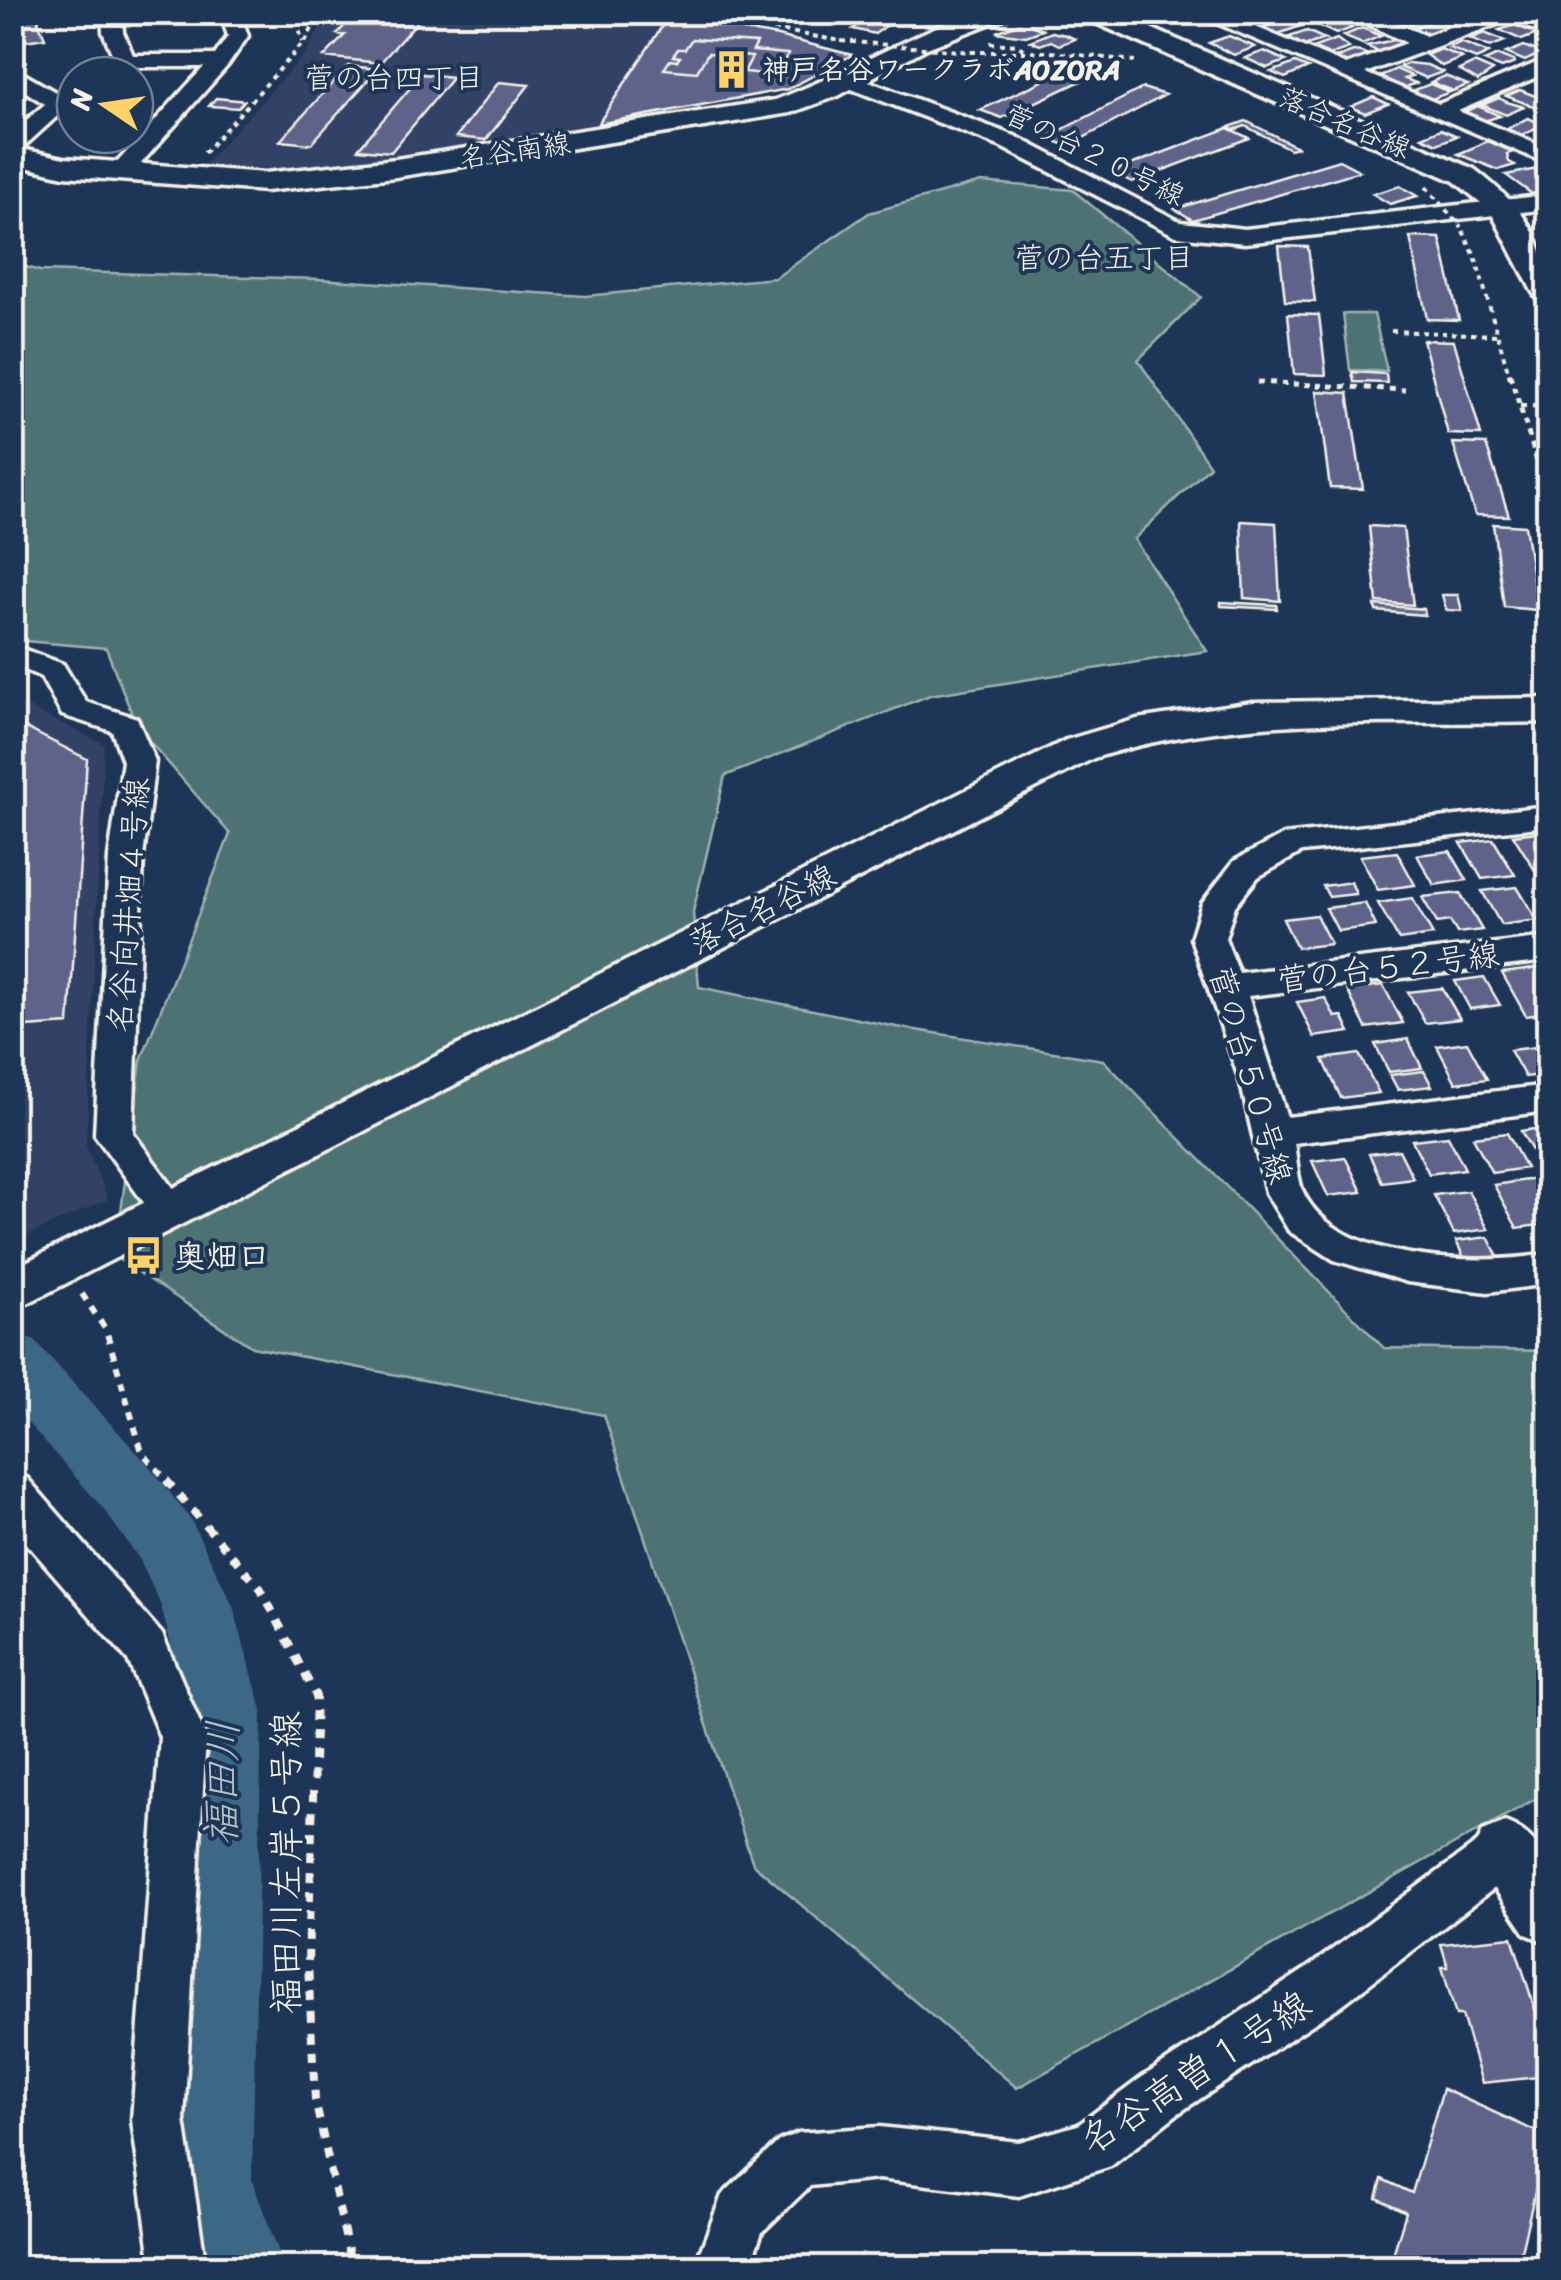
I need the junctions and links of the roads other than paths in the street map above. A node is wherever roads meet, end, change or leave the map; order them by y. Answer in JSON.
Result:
{"nodes":[{"id":1,"x":112,"y":12,"type":"edge"},
{"id":2,"x":230,"y":12,"type":"edge"},
{"id":3,"x":998,"y":12,"type":"edge"},
{"id":4,"x":1091,"y":12,"type":"edge"},
{"id":5,"x":1201,"y":12,"type":"edge"},
{"id":6,"x":1352,"y":12,"type":"edge"},
{"id":7,"x":1508,"y":13,"type":"edge"},
{"id":8,"x":1548,"y":29,"type":"edge"},
{"id":9,"x":1426,"y":43,"type":"junction"},
{"id":10,"x":123,"y":55,"type":"edge"},
{"id":11,"x":221,"y":61,"type":"junction"},
{"id":12,"x":155,"y":62,"type":"edge"},
{"id":13,"x":1548,"y":64,"type":"edge"},
{"id":14,"x":1348,"y":72,"type":"junction"},
{"id":15,"x":12,"y":73,"type":"edge"},
{"id":16,"x":849,"y":80,"type":"junction"},
{"id":17,"x":1512,"y":80,"type":"junction"},
{"id":18,"x":55,"y":92,"type":"edge"},
{"id":19,"x":1548,"y":95,"type":"edge"},
{"id":20,"x":55,"y":107,"type":"edge"},
{"id":21,"x":1440,"y":111,"type":"junction"},
{"id":22,"x":12,"y":145,"type":"edge"},
{"id":23,"x":12,"y":155,"type":"edge"},
{"id":24,"x":1548,"y":157,"type":"edge"},
{"id":25,"x":120,"y":172,"type":"junction"},
{"id":26,"x":1548,"y":202,"type":"edge"},
{"id":27,"x":1502,"y":204,"type":"junction"},
{"id":28,"x":1541,"y":260,"type":"edge"},
{"id":29,"x":1548,"y":291,"type":"edge"},
{"id":30,"x":12,"y":654,"type":"edge"},
{"id":31,"x":1548,"y":710,"type":"edge"},
{"id":32,"x":1548,"y":816,"type":"edge"},
{"id":33,"x":1548,"y":949,"type":"edge"},
{"id":34,"x":1228,"y":986,"type":"junction"},
{"id":35,"x":1548,"y":1098,"type":"edge"},
{"id":36,"x":1273,"y":1132,"type":"junction"},
{"id":37,"x":172,"y":1212,"type":"junction"},
{"id":38,"x":1548,"y":1269,"type":"edge"},
{"id":39,"x":18,"y":1289,"type":"edge"},
{"id":40,"x":12,"y":1491,"type":"edge"},
{"id":41,"x":27,"y":1527,"type":"edge"},
{"id":42,"x":1504,"y":1851,"type":"joint"},
{"id":43,"x":1548,"y":1913,"type":"edge"},
{"id":44,"x":178,"y":2268,"type":"edge"},
{"id":45,"x":721,"y":2268,"type":"edge"}],
"edges":[{"from":1,"to":10,"type":"street"},
{"from":2,"to":11,"type":"street"},
{"from":3,"to":16,"type":"street","name":"名谷南線"},
{"from":4,"to":27,"type":"street","name":"落合名谷線"},
{"from":5,"to":14,"type":"street"},
{"from":6,"to":9,"type":"street"},
{"from":7,"to":8,"type":"street"},
{"from":7,"to":9,"type":"street"},
{"from":9,"to":14,"type":"street"},
{"from":11,"to":12,"type":"street"},
{"from":11,"to":25,"type":"street"},
{"from":13,"to":17,"type":"street"},
{"from":14,"to":21,"type":"street"},
{"from":15,"to":18,"type":"street"},
{"from":16,"to":25,"type":"street","name":"名谷南線"},
{"from":16,"to":27,"type":"street","name":"菅の台２０号線"},
{"from":17,"to":19,"type":"street"},
{"from":17,"to":21,"type":"street"},
{"from":20,"to":22,"type":"street"},
{"from":21,"to":24,"type":"street"},
{"from":23,"to":25,"type":"street","name":"名谷南線"},
{"from":26,"to":27,"type":"street","name":"菅の台２０号線"},
{"from":27,"to":28,"type":"street","name":"落合名谷線"},
{"from":28,"to":29,"type":"street","name":"落合名谷線"},
{"from":30,"to":37,"type":"street","name":"名谷向井畑４号線"},
{"from":31,"to":37,"type":"street","name":"落合名谷線"},
{"from":32,"to":34,"type":"street","name":"菅の台５０号線"},
{"from":33,"to":34,"type":"street","name":"菅の台５２号線"},
{"from":34,"to":36,"type":"street","name":"菅の台５０号線"},
{"from":35,"to":36,"type":"street"},
{"from":36,"to":38,"type":"street","name":"菅の台５０号線"},
{"from":37,"to":39,"type":"street","name":"落合名谷線"},
{"from":40,"to":41,"type":"street"},
{"from":41,"to":44,"type":"street"},
{"from":42,"to":43,"type":"street"},
{"from":42,"to":45,"type":"street","name":"名谷高曽１号線"}]}
